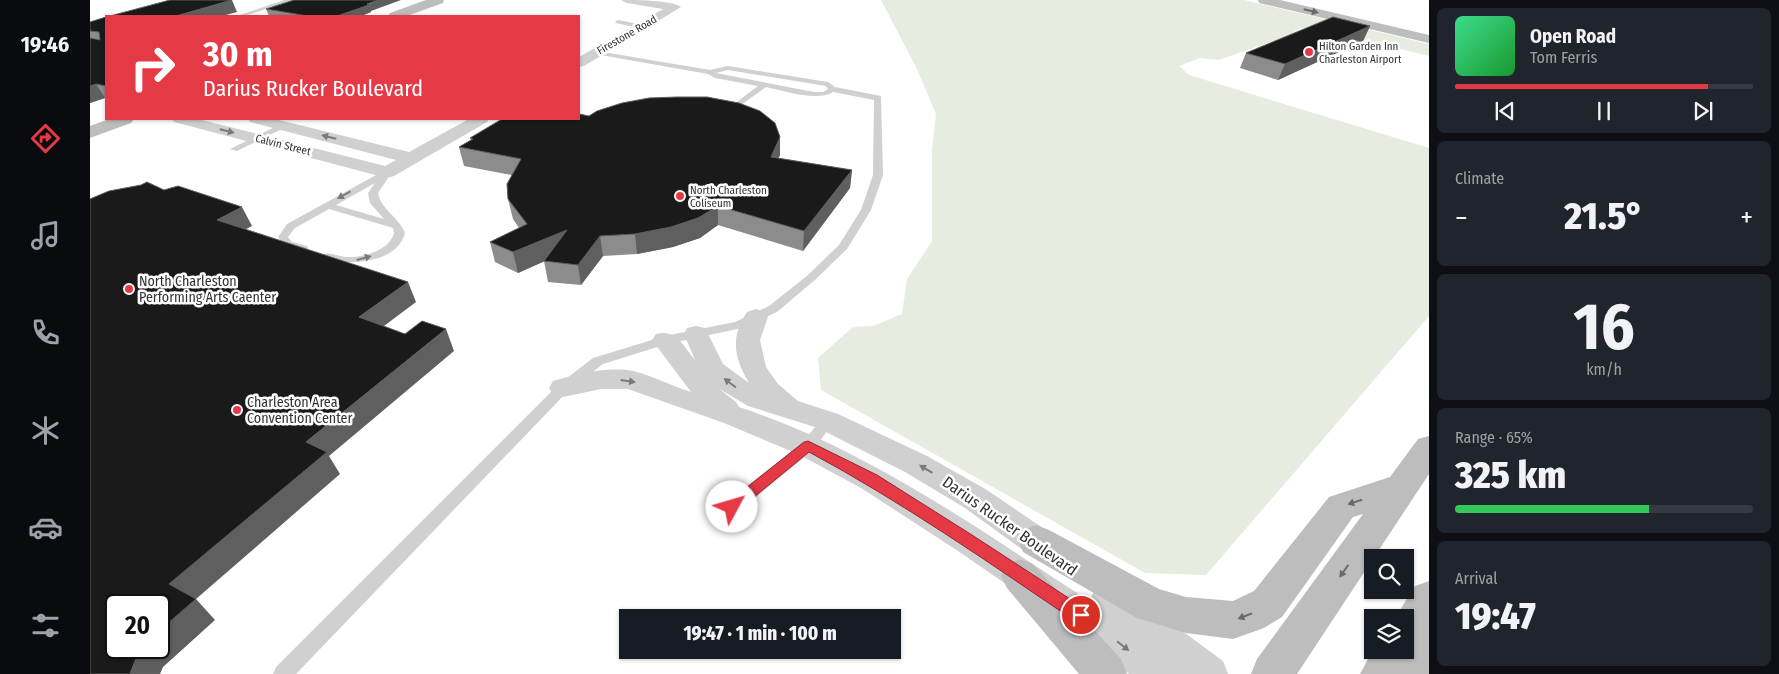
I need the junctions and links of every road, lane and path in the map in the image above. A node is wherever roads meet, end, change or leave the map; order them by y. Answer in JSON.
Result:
{"nodes":[{"id":1,"x":290,"y":0,"type":"edge"},
{"id":2,"x":438,"y":0,"type":"edge"},
{"id":3,"x":627,"y":0,"type":"edge"},
{"id":4,"x":1264,"y":0,"type":"edge"},
{"id":5,"x":243,"y":15,"type":"edge"},
{"id":6,"x":398,"y":15,"type":"edge"},
{"id":7,"x":618,"y":22,"type":"dead end"},
{"id":8,"x":643,"y":26,"type":"junction"},
{"id":9,"x":1429,"y":39,"type":"edge"},
{"id":10,"x":597,"y":53,"type":"junction"},
{"id":11,"x":580,"y":62,"type":"edge"},
{"id":12,"x":710,"y":72,"type":"junction"},
{"id":13,"x":764,"y":85,"type":"junction"},
{"id":14,"x":832,"y":89,"type":"junction"},
{"id":15,"x":741,"y":103,"type":"edge"},
{"id":16,"x":122,"y":120,"type":"edge"},
{"id":17,"x":184,"y":120,"type":"edge"},
{"id":18,"x":260,"y":120,"type":"edge"},
{"id":19,"x":478,"y":120,"type":"edge"},
{"id":20,"x":284,"y":126,"type":"junction"},
{"id":21,"x":90,"y":132,"type":"edge"},
{"id":22,"x":257,"y":138,"type":"junction"},
{"id":23,"x":234,"y":149,"type":"dead end"},
{"id":24,"x":410,"y":158,"type":"junction"},
{"id":25,"x":387,"y":172,"type":"junction"},
{"id":26,"x":327,"y":205,"type":"junction"},
{"id":27,"x":397,"y":226,"type":"junction"},
{"id":28,"x":756,"y":317,"type":"junction"},
{"id":29,"x":696,"y":334,"type":"junction"},
{"id":30,"x":665,"y":340,"type":"junction"},
{"id":31,"x":563,"y":388,"type":"junction"},
{"id":32,"x":792,"y":410,"type":"junction"},
{"id":33,"x":734,"y":416,"type":"junction"},
{"id":34,"x":828,"y":421,"type":"junction"},
{"id":35,"x":808,"y":446,"type":"junction"},
{"id":36,"x":1429,"y":448,"type":"edge"},
{"id":37,"x":1402,"y":488,"type":"junction"},
{"id":38,"x":719,"y":518,"type":"dead end"},
{"id":39,"x":1036,"y":541,"type":"junction"},
{"id":40,"x":1020,"y":576,"type":"junction"},
{"id":41,"x":1414,"y":647,"type":"edge"},
{"id":42,"x":1391,"y":659,"type":"edge"},
{"id":43,"x":283,"y":674,"type":"edge"},
{"id":44,"x":1106,"y":674,"type":"edge"},
{"id":45,"x":1158,"y":674,"type":"edge"},
{"id":46,"x":1209,"y":674,"type":"edge"},
{"id":47,"x":1272,"y":674,"type":"edge"},
{"id":48,"x":1381,"y":674,"type":"edge"},
{"id":49,"x":1418,"y":674,"type":"edge"}],
"edges":[{"from":1,"to":5,"type":"lane"},
{"from":2,"to":6,"type":"main road"},
{"from":3,"to":8,"type":"street","name":"Firestone Road"},
{"from":4,"to":9,"type":"main road","one_way":true},
{"from":7,"to":8,"type":"lane"},
{"from":8,"to":10,"type":"street","name":"Firestone Road"},
{"from":10,"to":11,"type":"street","name":"Firestone Road"},
{"from":10,"to":12,"type":"lane"},
{"from":12,"to":13,"type":"lane"},
{"from":12,"to":14,"type":"lane"},
{"from":13,"to":14,"type":"lane"},
{"from":13,"to":15,"type":"lane"},
{"from":14,"to":28,"type":"lane"},
{"from":16,"to":21,"type":"main road"},
{"from":17,"to":22,"type":"street","name":"Calvin Street","one_way":true},
{"from":18,"to":20,"type":"street","name":"Calvin Street"},
{"from":19,"to":24,"type":"street"},
{"from":20,"to":22,"type":"lane"},
{"from":24,"to":20,"type":"street","name":"Calvin Street","one_way":true},
{"from":22,"to":23,"type":"lane"},
{"from":22,"to":25,"type":"street","name":"Calvin Street"},
{"from":24,"to":25,"type":"street"},
{"from":25,"to":26,"type":"lane","one_way":true},
{"from":25,"to":27,"type":"lane"},
{"from":26,"to":27,"type":"lane"},
{"from":26,"to":27,"type":"lane","one_way":true},
{"from":28,"to":29,"type":"lane"},
{"from":28,"to":32,"type":"street","name":"Darius Rucker Boulevard"},
{"from":29,"to":30,"type":"lane"},
{"from":32,"to":29,"type":"street","name":"Darius Rucker Boulevard","one_way":true},
{"from":30,"to":31,"type":"lane"},
{"from":30,"to":33,"type":"street"},
{"from":31,"to":33,"type":"street","one_way":true},
{"from":31,"to":43,"type":"lane"},
{"from":32,"to":34,"type":"street","name":"Darius Rucker Boulevard"},
{"from":33,"to":35,"type":"street"},
{"from":34,"to":35,"type":"lane"},
{"from":39,"to":34,"type":"street","name":"Darius Rucker Boulevard","one_way":true},
{"from":35,"to":38,"type":"lane"},
{"from":35,"to":40,"type":"street"},
{"from":36,"to":37,"type":"main road"},
{"from":37,"to":39,"type":"main road","one_way":true},
{"from":37,"to":47,"type":"main road","one_way":true},
{"from":39,"to":46,"type":"street","name":"Darius Rucker Boulevard"},
{"from":40,"to":44,"type":"main road"},
{"from":40,"to":45,"type":"street","one_way":true},
{"from":41,"to":49,"type":"main road"},
{"from":42,"to":48,"type":"main road"}]}
